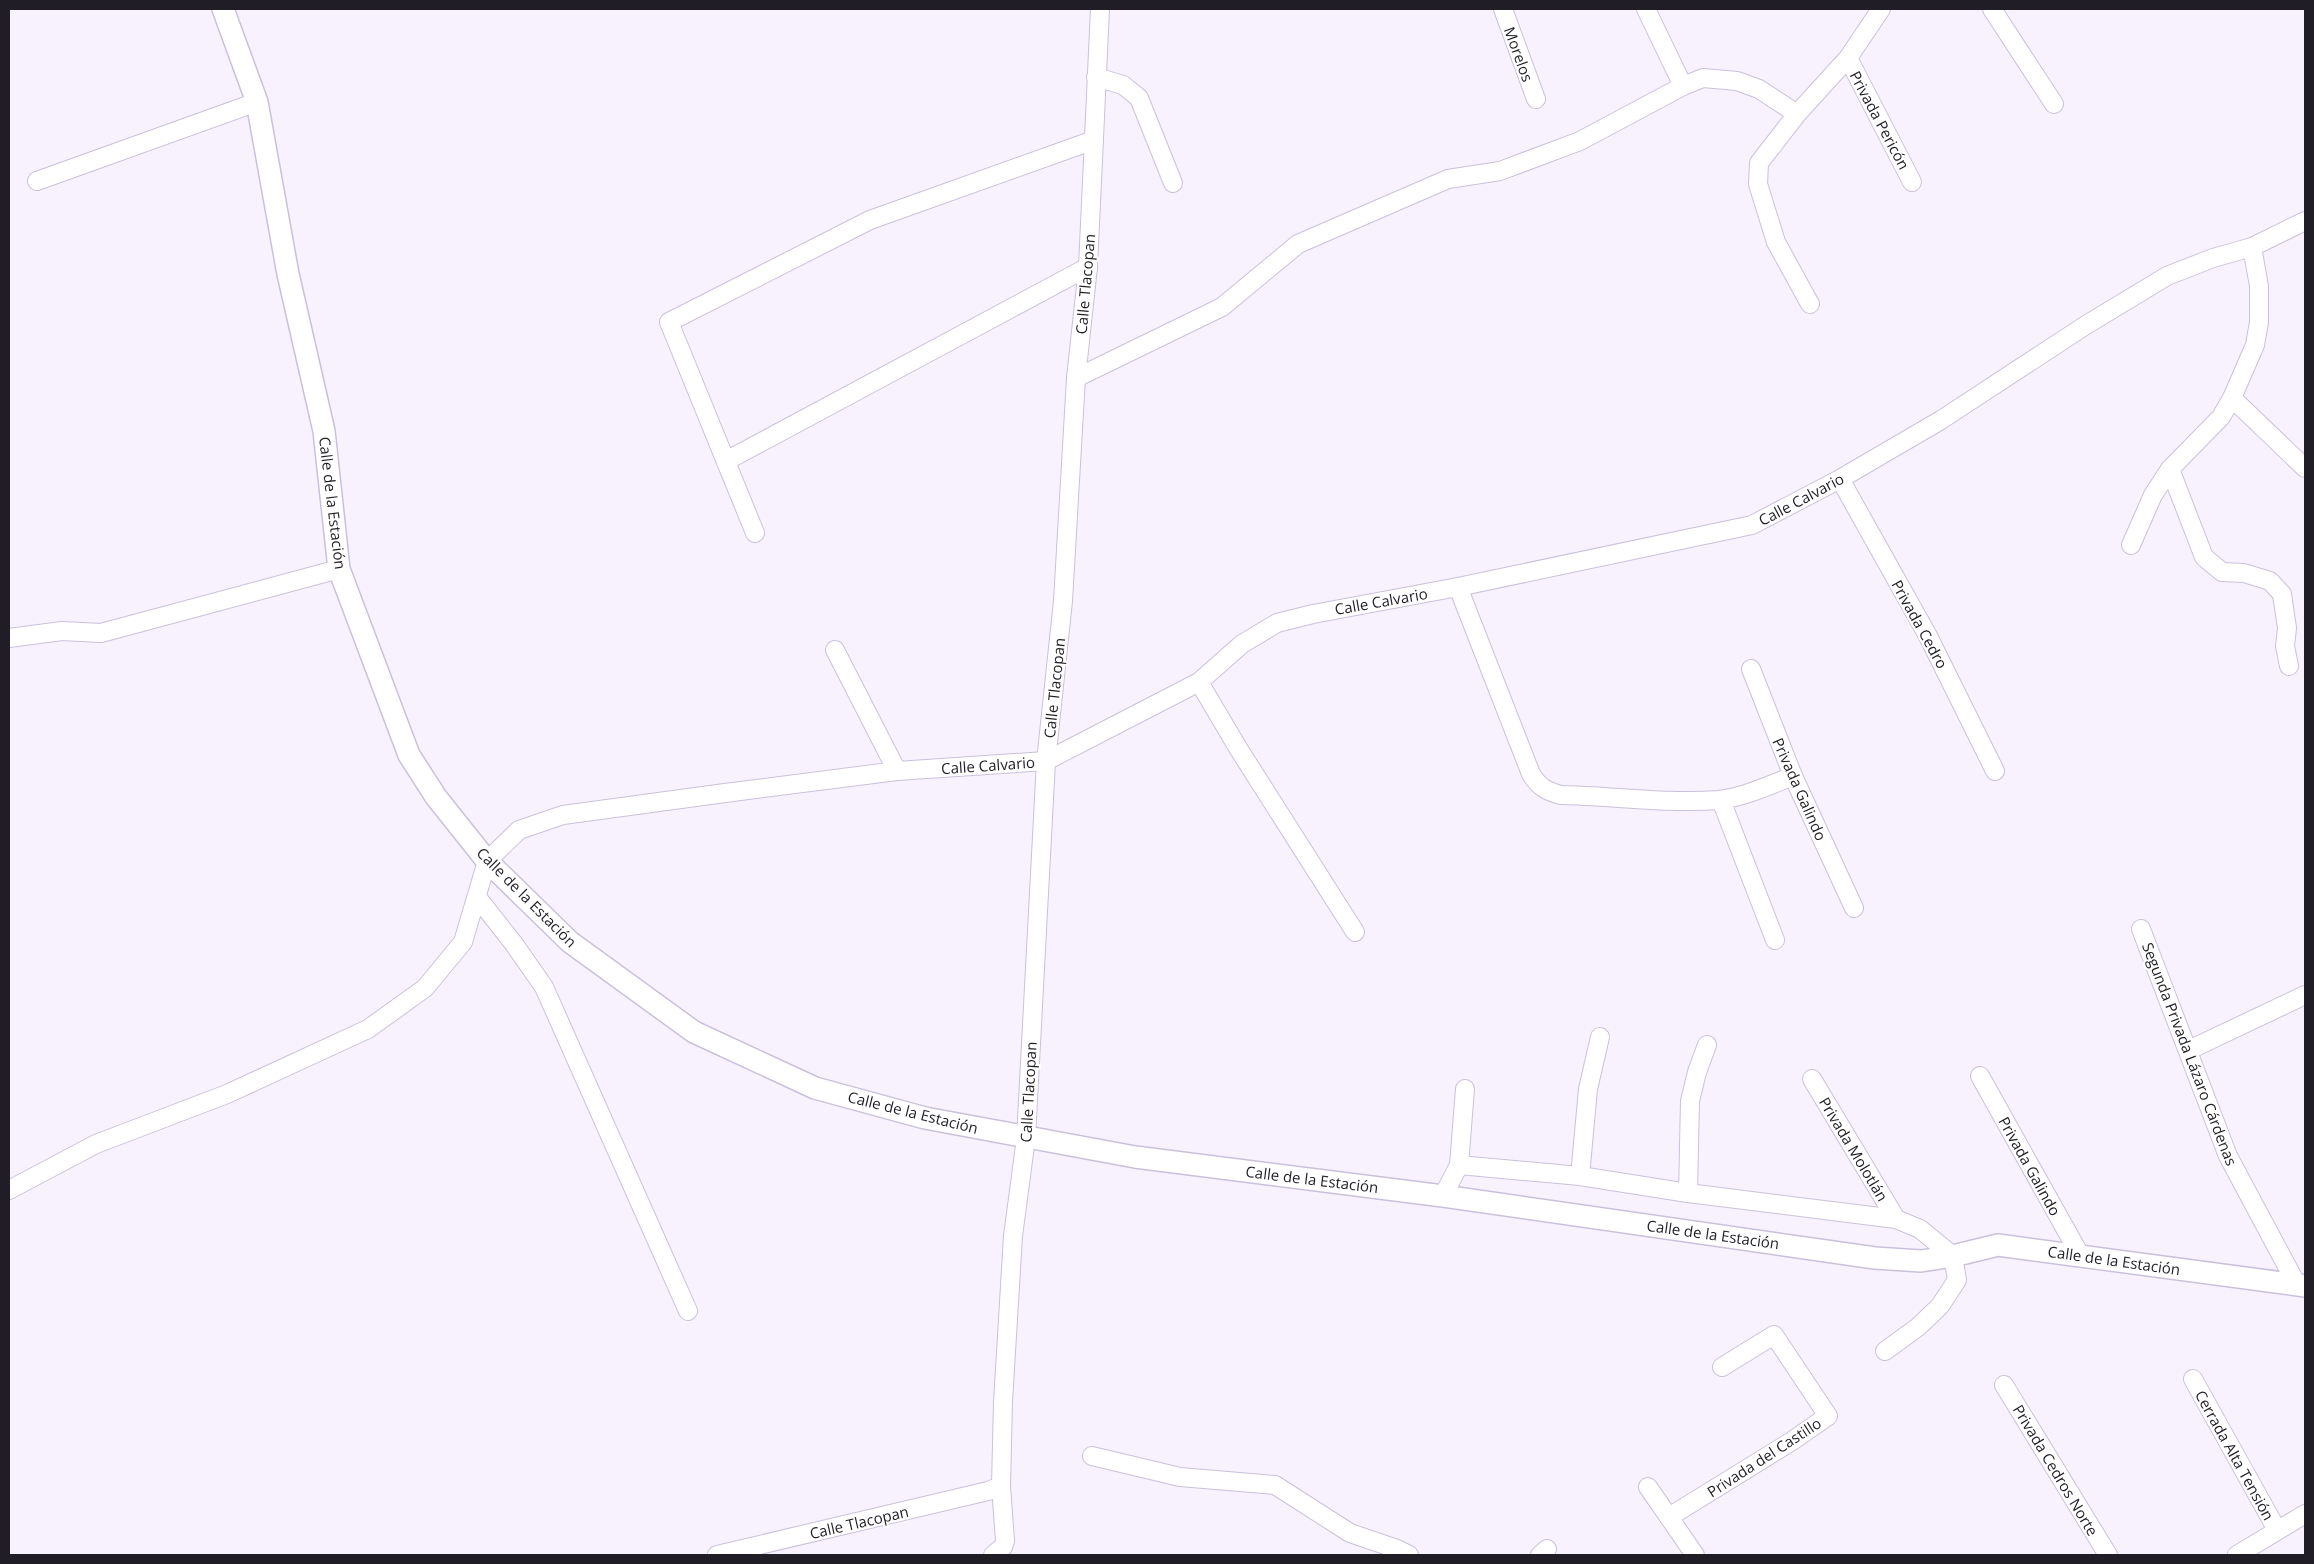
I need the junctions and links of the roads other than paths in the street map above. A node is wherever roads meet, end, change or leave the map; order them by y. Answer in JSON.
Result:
{"nodes":[{"id":1,"x":223,"y":9,"type":"edge"},
{"id":2,"x":1100,"y":9,"type":"edge"},
{"id":3,"x":1503,"y":9,"type":"edge"},
{"id":4,"x":1646,"y":9,"type":"edge"},
{"id":5,"x":1881,"y":9,"type":"edge"},
{"id":6,"x":1992,"y":9,"type":"edge"},
{"id":7,"x":1848,"y":58,"type":"junction"},
{"id":8,"x":1096,"y":77,"type":"junction"},
{"id":9,"x":1683,"y":86,"type":"junction"},
{"id":10,"x":1536,"y":99,"type":"dead end"},
{"id":11,"x":257,"y":102,"type":"junction"},
{"id":12,"x":2054,"y":104,"type":"dead end"},
{"id":13,"x":1797,"y":114,"type":"junction"},
{"id":14,"x":1094,"y":140,"type":"junction"},
{"id":15,"x":36,"y":181,"type":"dead end"},
{"id":16,"x":1912,"y":182,"type":"dead end"},
{"id":17,"x":1173,"y":183,"type":"dead end"},
{"id":18,"x":2305,"y":221,"type":"edge"},
{"id":19,"x":2252,"y":247,"type":"junction"},
{"id":20,"x":1088,"y":267,"type":"junction"},
{"id":21,"x":1810,"y":304,"type":"dead end"},
{"id":22,"x":1076,"y":378,"type":"junction"},
{"id":23,"x":2232,"y":398,"type":"junction"},
{"id":24,"x":726,"y":461,"type":"junction"},
{"id":25,"x":2305,"y":468,"type":"edge"},
{"id":26,"x":2170,"y":469,"type":"junction"},
{"id":27,"x":1840,"y":479,"type":"junction"},
{"id":28,"x":755,"y":533,"type":"dead end"},
{"id":29,"x":2132,"y":544,"type":"dead end"},
{"id":30,"x":339,"y":569,"type":"junction"},
{"id":31,"x":1458,"y":587,"type":"junction"},
{"id":32,"x":9,"y":638,"type":"edge"},
{"id":33,"x":835,"y":650,"type":"dead end"},
{"id":34,"x":2289,"y":666,"type":"dead end"},
{"id":35,"x":1751,"y":669,"type":"dead end"},
{"id":36,"x":1199,"y":682,"type":"junction"},
{"id":37,"x":1046,"y":761,"type":"junction"},
{"id":38,"x":896,"y":771,"type":"junction"},
{"id":39,"x":1995,"y":771,"type":"dead end"},
{"id":40,"x":1793,"y":776,"type":"junction"},
{"id":41,"x":1721,"y":800,"type":"junction"},
{"id":42,"x":487,"y":861,"type":"junction"},
{"id":43,"x":477,"y":898,"type":"junction"},
{"id":44,"x":1854,"y":908,"type":"dead end"},
{"id":45,"x":2141,"y":929,"type":"dead end"},
{"id":46,"x":1355,"y":932,"type":"dead end"},
{"id":47,"x":1775,"y":940,"type":"dead end"},
{"id":48,"x":2305,"y":995,"type":"edge"},
{"id":49,"x":1600,"y":1037,"type":"dead end"},
{"id":50,"x":1708,"y":1045,"type":"dead end"},
{"id":51,"x":2189,"y":1050,"type":"junction"},
{"id":52,"x":1980,"y":1076,"type":"dead end"},
{"id":53,"x":1812,"y":1079,"type":"dead end"},
{"id":54,"x":1465,"y":1089,"type":"dead end"},
{"id":55,"x":1026,"y":1138,"type":"junction"},
{"id":56,"x":1459,"y":1165,"type":"junction"},
{"id":57,"x":1580,"y":1176,"type":"junction"},
{"id":58,"x":9,"y":1190,"type":"edge"},
{"id":59,"x":1688,"y":1193,"type":"junction"},
{"id":60,"x":1443,"y":1196,"type":"junction"},
{"id":61,"x":1896,"y":1219,"type":"junction"},
{"id":62,"x":2080,"y":1255,"type":"junction"},
{"id":63,"x":1952,"y":1256,"type":"junction"},
{"id":64,"x":2301,"y":1286,"type":"edge"},
{"id":65,"x":688,"y":1311,"type":"dead end"},
{"id":66,"x":1885,"y":1352,"type":"dead end"},
{"id":67,"x":1722,"y":1367,"type":"dead end"},
{"id":68,"x":2193,"y":1379,"type":"dead end"},
{"id":69,"x":2004,"y":1385,"type":"dead end"},
{"id":70,"x":1092,"y":1456,"type":"dead end"},
{"id":71,"x":1001,"y":1486,"type":"junction"},
{"id":72,"x":1648,"y":1487,"type":"dead end"},
{"id":73,"x":2305,"y":1514,"type":"edge"},
{"id":74,"x":1669,"y":1517,"type":"junction"},
{"id":75,"x":2276,"y":1530,"type":"junction"},
{"id":76,"x":1373,"y":1549,"type":"edge"},
{"id":77,"x":998,"y":1551,"type":"edge"},
{"id":78,"x":717,"y":1555,"type":"edge"},
{"id":79,"x":1409,"y":1555,"type":"edge"},
{"id":80,"x":1695,"y":1555,"type":"edge"},
{"id":81,"x":2108,"y":1555,"type":"edge"},
{"id":82,"x":2237,"y":1555,"type":"edge"}],
"edges":[{"from":1,"to":11,"type":"street","name":"Calle de la Estación"},
{"from":2,"to":8,"type":"street","name":"Calle Tlacopan"},
{"from":3,"to":10,"type":"street","name":"Morelos"},
{"from":4,"to":9,"type":"street"},
{"from":5,"to":7,"type":"street"},
{"from":6,"to":12,"type":"street"},
{"from":7,"to":13,"type":"street"},
{"from":7,"to":16,"type":"street","name":"Privada Pericón"},
{"from":8,"to":14,"type":"street","name":"Calle Tlacopan"},
{"from":8,"to":17,"type":"street"},
{"from":9,"to":13,"type":"street"},
{"from":9,"to":22,"type":"street"},
{"from":11,"to":15,"type":"street"},
{"from":11,"to":30,"type":"street","name":"Calle de la Estación"},
{"from":13,"to":21,"type":"street"},
{"from":14,"to":20,"type":"street","name":"Calle Tlacopan"},
{"from":14,"to":24,"type":"street"},
{"from":18,"to":19,"type":"street","name":"Calle Calvario"},
{"from":19,"to":23,"type":"street"},
{"from":19,"to":27,"type":"street","name":"Calle Calvario"},
{"from":20,"to":22,"type":"street","name":"Calle Tlacopan"},
{"from":20,"to":24,"type":"street"},
{"from":22,"to":37,"type":"street","name":"Calle Tlacopan"},
{"from":23,"to":25,"type":"street"},
{"from":23,"to":26,"type":"street"},
{"from":24,"to":28,"type":"street"},
{"from":26,"to":29,"type":"street"},
{"from":26,"to":34,"type":"street"},
{"from":27,"to":31,"type":"street","name":"Calle Calvario"},
{"from":27,"to":39,"type":"street","name":"Privada Cedro"},
{"from":30,"to":32,"type":"street"},
{"from":30,"to":42,"type":"street","name":"Calle de la Estación"},
{"from":31,"to":36,"type":"street","name":"Calle Calvario"},
{"from":31,"to":41,"type":"street"},
{"from":33,"to":38,"type":"street"},
{"from":35,"to":40,"type":"street","name":"Privada Galindo"},
{"from":36,"to":37,"type":"street","name":"Calle Calvario"},
{"from":36,"to":46,"type":"street"},
{"from":37,"to":38,"type":"street","name":"Calle Calvario"},
{"from":37,"to":55,"type":"street","name":"Calle Tlacopan"},
{"from":38,"to":42,"type":"street","name":"Calle Calvario"},
{"from":40,"to":41,"type":"street"},
{"from":40,"to":44,"type":"street","name":"Privada Galindo"},
{"from":41,"to":47,"type":"street"},
{"from":42,"to":43,"type":"street"},
{"from":42,"to":55,"type":"street","name":"Calle de la Estación"},
{"from":43,"to":58,"type":"street"},
{"from":43,"to":65,"type":"street"},
{"from":45,"to":51,"type":"street","name":"Segunda Privada Lázaro Cárdenas"},
{"from":48,"to":51,"type":"street"},
{"from":49,"to":57,"type":"street"},
{"from":50,"to":59,"type":"street"},
{"from":51,"to":64,"type":"street","name":"Segunda Privada Lázaro Cárdenas"},
{"from":52,"to":62,"type":"street","name":"Privada Galindo"},
{"from":53,"to":61,"type":"street","name":"Privada Molotlán"},
{"from":54,"to":56,"type":"street"},
{"from":55,"to":60,"type":"street","name":"Calle de la Estación"},
{"from":55,"to":71,"type":"street","name":"Calle Tlacopan"},
{"from":56,"to":57,"type":"street"},
{"from":56,"to":60,"type":"street"},
{"from":57,"to":59,"type":"street"},
{"from":59,"to":61,"type":"street"},
{"from":60,"to":63,"type":"street","name":"Calle de la Estación"},
{"from":61,"to":63,"type":"street"},
{"from":62,"to":63,"type":"street","name":"Calle de la Estación"},
{"from":62,"to":64,"type":"street","name":"Calle de la Estación"},
{"from":63,"to":66,"type":"street"},
{"from":67,"to":74,"type":"street","name":"Privada del Castillo"},
{"from":68,"to":75,"type":"street","name":"Cerrada Alta Tensión"},
{"from":69,"to":81,"type":"street","name":"Privada Cedros Norte"},
{"from":70,"to":76,"type":"street"},
{"from":71,"to":77,"type":"street","name":"Calle Tlacopan"},
{"from":71,"to":78,"type":"street","name":"Calle Tlacopan"},
{"from":72,"to":74,"type":"street"},
{"from":73,"to":75,"type":"street"},
{"from":74,"to":80,"type":"street"},
{"from":75,"to":82,"type":"street"},
{"from":76,"to":79,"type":"street"}]}
